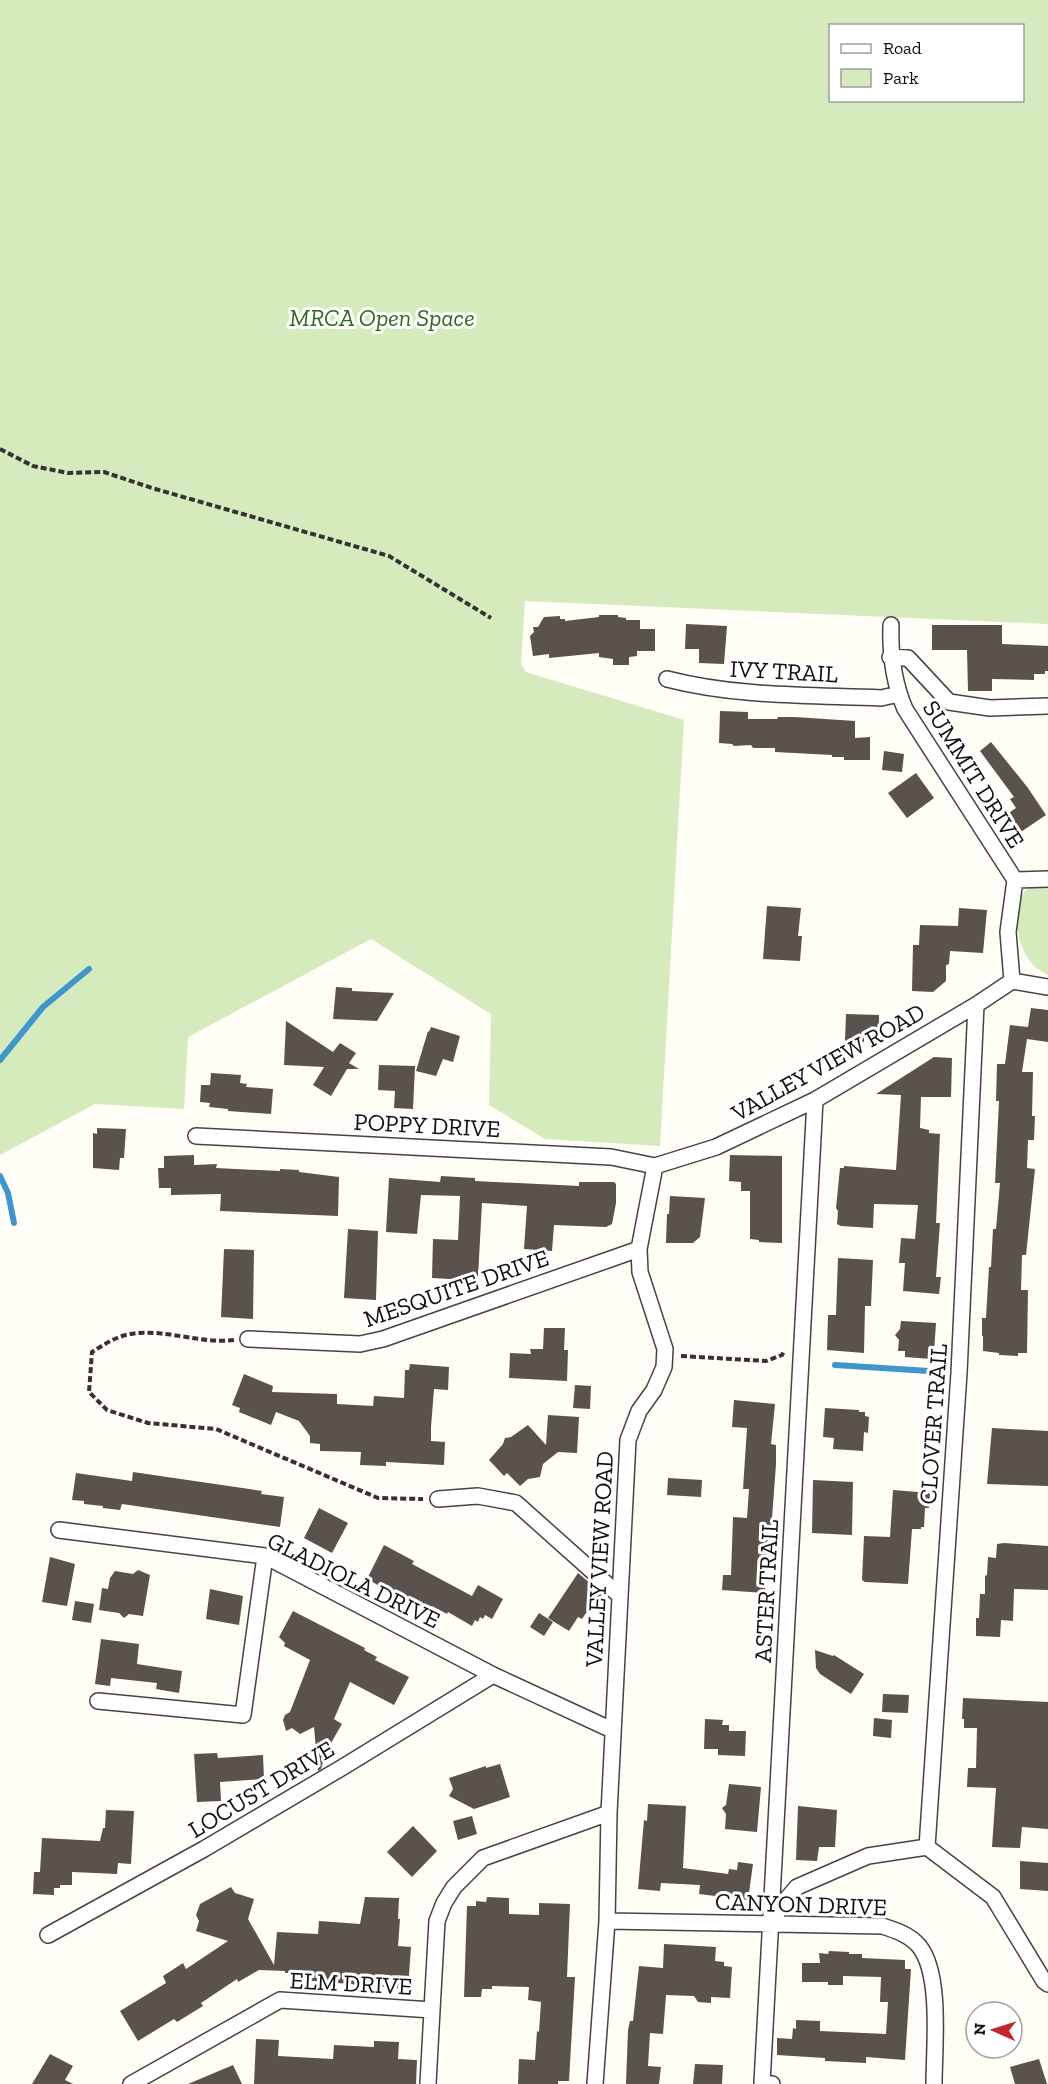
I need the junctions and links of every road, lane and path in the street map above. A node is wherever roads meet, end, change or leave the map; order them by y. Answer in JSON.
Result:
{"nodes":[{"id":1,"x":0,"y":449,"type":"edge"},
{"id":2,"x":491,"y":618,"type":"dead end"},
{"id":3,"x":891,"y":625,"type":"dead end"},
{"id":4,"x":890,"y":657,"type":"junction"},
{"id":5,"x":667,"y":679,"type":"dead end"},
{"id":6,"x":898,"y":694,"type":"junction"},
{"id":7,"x":1048,"y":706,"type":"edge"},
{"id":8,"x":1048,"y":879,"type":"edge"},
{"id":9,"x":1015,"y":880,"type":"junction"},
{"id":10,"x":1012,"y":981,"type":"junction"},
{"id":11,"x":1048,"y":987,"type":"edge"},
{"id":12,"x":976,"y":1005,"type":"junction"},
{"id":13,"x":815,"y":1100,"type":"junction"},
{"id":14,"x":196,"y":1136,"type":"dead end"},
{"id":15,"x":655,"y":1166,"type":"junction"},
{"id":16,"x":639,"y":1249,"type":"junction"},
{"id":17,"x":248,"y":1339,"type":"joint"},
{"id":18,"x":802,"y":1350,"type":"junction"},
{"id":19,"x":665,"y":1355,"type":"junction"},
{"id":20,"x":438,"y":1499,"type":"joint"},
{"id":21,"x":58,"y":1530,"type":"dead end"},
{"id":22,"x":264,"y":1556,"type":"junction"},
{"id":23,"x":619,"y":1595,"type":"junction"},
{"id":24,"x":493,"y":1675,"type":"junction"},
{"id":25,"x":98,"y":1701,"type":"dead end"},
{"id":26,"x":612,"y":1730,"type":"junction"},
{"id":27,"x":609,"y":1813,"type":"junction"},
{"id":28,"x":927,"y":1847,"type":"junction"},
{"id":29,"x":607,"y":1921,"type":"junction"},
{"id":30,"x":770,"y":1924,"type":"junction"},
{"id":31,"x":48,"y":1935,"type":"dead end"},
{"id":32,"x":1048,"y":1984,"type":"edge"},
{"id":33,"x":432,"y":2010,"type":"junction"},
{"id":34,"x":131,"y":2084,"type":"edge"},
{"id":35,"x":428,"y":2084,"type":"edge"},
{"id":36,"x":595,"y":2084,"type":"edge"},
{"id":37,"x":762,"y":2084,"type":"edge"},
{"id":38,"x":772,"y":2084,"type":"edge"},
{"id":39,"x":934,"y":2084,"type":"edge"}],
"edges":[{"from":1,"to":2,"type":"path"},
{"from":3,"to":4,"type":"street","name":"SUMMIT DRIVE"},
{"from":4,"to":6,"type":"street","name":"SUMMIT DRIVE"},
{"from":4,"to":7,"type":"street"},
{"from":5,"to":6,"type":"street","name":"IVY TRAIL"},
{"from":6,"to":9,"type":"street","name":"SUMMIT DRIVE"},
{"from":8,"to":9,"type":"street"},
{"from":9,"to":10,"type":"street","name":"SUMMIT DRIVE"},
{"from":10,"to":11,"type":"street"},
{"from":10,"to":12,"type":"street","name":"VALLEY VIEW ROAD"},
{"from":12,"to":13,"type":"street","name":"VALLEY VIEW ROAD"},
{"from":12,"to":28,"type":"street","name":"CLOVER TRAIL"},
{"from":13,"to":15,"type":"street","name":"VALLEY VIEW ROAD"},
{"from":13,"to":18,"type":"street","name":"ASTER TRAIL"},
{"from":14,"to":15,"type":"street","name":"POPPY DRIVE"},
{"from":15,"to":16,"type":"street"},
{"from":16,"to":17,"type":"street","name":"MESQUITE DRIVE"},
{"from":16,"to":19,"type":"street"},
{"from":17,"to":20,"type":"path"},
{"from":18,"to":19,"type":"path"},
{"from":18,"to":30,"type":"street","name":"ASTER TRAIL"},
{"from":19,"to":23,"type":"street","name":"VALLEY VIEW ROAD"},
{"from":20,"to":23,"type":"street"},
{"from":21,"to":22,"type":"street","name":"GLADIOLA DRIVE"},
{"from":22,"to":24,"type":"street","name":"GLADIOLA DRIVE"},
{"from":22,"to":25,"type":"street"},
{"from":23,"to":26,"type":"street","name":"VALLEY VIEW ROAD"},
{"from":24,"to":26,"type":"street","name":"GLADIOLA DRIVE"},
{"from":24,"to":31,"type":"street","name":"LOCUST DRIVE"},
{"from":26,"to":27,"type":"street","name":"VALLEY VIEW ROAD"},
{"from":27,"to":29,"type":"street","name":"VALLEY VIEW ROAD"},
{"from":27,"to":33,"type":"street","name":"ELM DRIVE"},
{"from":28,"to":30,"type":"street"},
{"from":28,"to":32,"type":"street"},
{"from":29,"to":30,"type":"street","name":"CANYON DRIVE"},
{"from":29,"to":36,"type":"street","name":"VALLEY VIEW ROAD"},
{"from":30,"to":37,"type":"street","name":"ASTER TRAIL"},
{"from":30,"to":39,"type":"street","name":"CANYON DRIVE"},
{"from":33,"to":34,"type":"street","name":"ELM DRIVE"},
{"from":33,"to":35,"type":"street"},
{"from":37,"to":38,"type":"street"}]}
